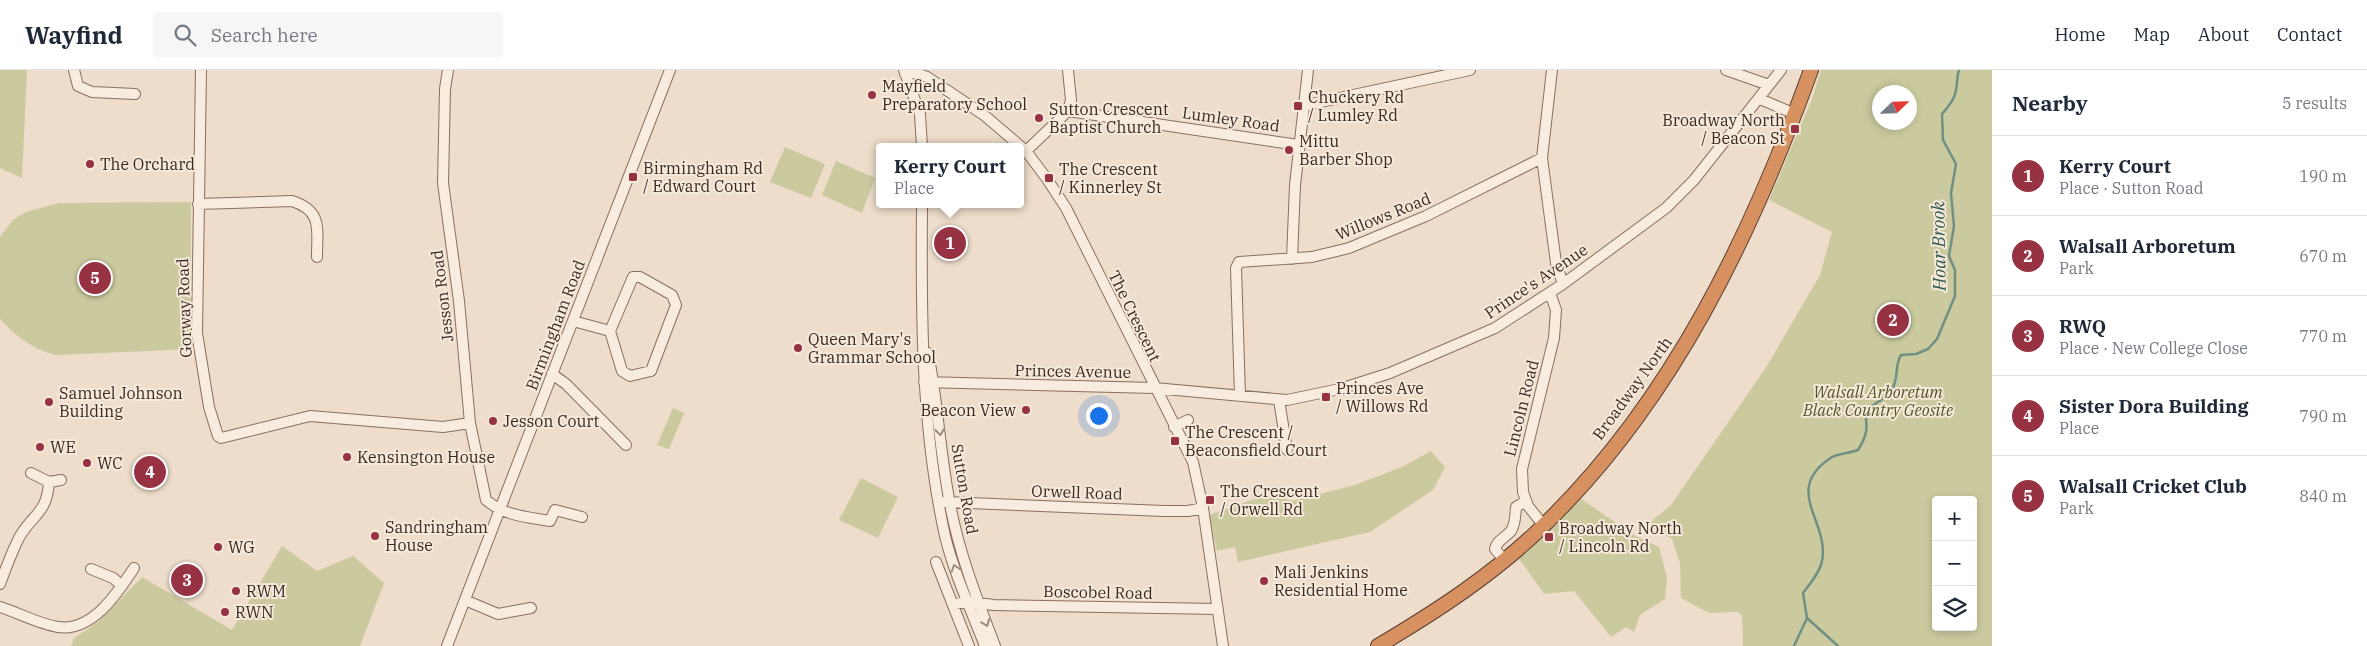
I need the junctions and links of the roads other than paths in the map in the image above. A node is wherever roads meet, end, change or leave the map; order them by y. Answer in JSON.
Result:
{"nodes":[{"id":1,"x":74,"y":70,"type":"edge"},
{"id":2,"x":201,"y":70,"type":"edge"},
{"id":3,"x":448,"y":70,"type":"edge"},
{"id":4,"x":670,"y":70,"type":"edge"},
{"id":5,"x":1068,"y":70,"type":"edge"},
{"id":6,"x":1308,"y":70,"type":"edge"},
{"id":7,"x":1470,"y":70,"type":"edge"},
{"id":8,"x":1552,"y":70,"type":"edge"},
{"id":9,"x":1726,"y":70,"type":"edge"},
{"id":10,"x":1781,"y":70,"type":"edge"},
{"id":11,"x":1811,"y":70,"type":"edge"},
{"id":12,"x":904,"y":72,"type":"edge"},
{"id":13,"x":1769,"y":85,"type":"junction"},
{"id":14,"x":135,"y":94,"type":"dead end"},
{"id":15,"x":1760,"y":99,"type":"junction"},
{"id":16,"x":1302,"y":106,"type":"junction"},
{"id":17,"x":1068,"y":111,"type":"junction"},
{"id":18,"x":1795,"y":114,"type":"junction"},
{"id":19,"x":922,"y":143,"type":"edge"},
{"id":20,"x":1017,"y":143,"type":"edge"},
{"id":21,"x":1298,"y":145,"type":"junction"},
{"id":22,"x":1026,"y":151,"type":"joint"},
{"id":23,"x":1542,"y":158,"type":"junction"},
{"id":24,"x":198,"y":204,"type":"junction"},
{"id":25,"x":922,"y":208,"type":"edge"},
{"id":26,"x":317,"y":257,"type":"dead end"},
{"id":27,"x":1292,"y":259,"type":"junction"},
{"id":28,"x":1563,"y":284,"type":"junction"},
{"id":29,"x":1550,"y":293,"type":"junction"},
{"id":30,"x":573,"y":321,"type":"junction"},
{"id":31,"x":610,"y":331,"type":"junction"},
{"id":32,"x":552,"y":374,"type":"junction"},
{"id":33,"x":929,"y":382,"type":"junction"},
{"id":34,"x":1154,"y":388,"type":"junction"},
{"id":35,"x":1240,"y":396,"type":"junction"},
{"id":36,"x":1279,"y":400,"type":"junction"},
{"id":37,"x":1188,"y":420,"type":"dead end"},
{"id":38,"x":470,"y":423,"type":"junction"},
{"id":39,"x":1174,"y":428,"type":"junction"},
{"id":40,"x":626,"y":445,"type":"dead end"},
{"id":41,"x":1286,"y":450,"type":"dead end"},
{"id":42,"x":31,"y":473,"type":"dead end"},
{"id":43,"x":61,"y":480,"type":"dead end"},
{"id":44,"x":49,"y":482,"type":"junction"},
{"id":45,"x":1526,"y":501,"type":"junction"},
{"id":46,"x":939,"y":502,"type":"junction"},
{"id":47,"x":950,"y":503,"type":"junction"},
{"id":48,"x":1203,"y":508,"type":"junction"},
{"id":49,"x":500,"y":510,"type":"junction"},
{"id":50,"x":582,"y":517,"type":"dead end"},
{"id":51,"x":1544,"y":526,"type":"junction"},
{"id":52,"x":1504,"y":560,"type":"junction"},
{"id":53,"x":936,"y":562,"type":"dead end"},
{"id":54,"x":134,"y":568,"type":"dead end"},
{"id":55,"x":91,"y":569,"type":"dead end"},
{"id":56,"x":0,"y":584,"type":"edge"},
{"id":57,"x":122,"y":586,"type":"junction"},
{"id":58,"x":465,"y":600,"type":"junction"},
{"id":59,"x":967,"y":600,"type":"junction"},
{"id":60,"x":978,"y":602,"type":"junction"},
{"id":61,"x":953,"y":605,"type":"junction"},
{"id":62,"x":0,"y":607,"type":"edge"},
{"id":63,"x":531,"y":608,"type":"dead end"},
{"id":64,"x":1218,"y":609,"type":"junction"},
{"id":65,"x":447,"y":646,"type":"edge"},
{"id":66,"x":969,"y":646,"type":"edge"},
{"id":67,"x":985,"y":646,"type":"edge"},
{"id":68,"x":995,"y":646,"type":"edge"},
{"id":69,"x":1222,"y":646,"type":"edge"},
{"id":70,"x":1378,"y":646,"type":"edge"}],
"edges":[{"from":1,"to":14,"type":"street"},
{"from":2,"to":24,"type":"street","name":"Gorway Road"},
{"from":3,"to":38,"type":"street","name":"Jesson Road"},
{"from":4,"to":30,"type":"street","name":"Birmingham Road"},
{"from":5,"to":17,"type":"street"},
{"from":6,"to":16,"type":"street"},
{"from":7,"to":16,"type":"street"},
{"from":8,"to":23,"type":"street"},
{"from":9,"to":13,"type":"street"},
{"from":10,"to":13,"type":"street","name":"Prince's Avenue"},
{"from":11,"to":18,"type":"highway","name":"Broadway North"},
{"from":12,"to":19,"type":"street"},
{"from":12,"to":20,"type":"street","name":"The Crescent"},
{"from":13,"to":15,"type":"street","name":"Prince's Avenue"},
{"from":15,"to":18,"type":"street"},
{"from":15,"to":28,"type":"street","name":"Prince's Avenue"},
{"from":16,"to":21,"type":"street"},
{"from":17,"to":21,"type":"street","name":"Lumley Road"},
{"from":17,"to":22,"type":"street"},
{"from":18,"to":51,"type":"highway","name":"Broadway North"},
{"from":21,"to":27,"type":"street"},
{"from":22,"to":34,"type":"street","name":"The Crescent"},
{"from":23,"to":27,"type":"street","name":"Willows Road"},
{"from":23,"to":28,"type":"street"},
{"from":24,"to":26,"type":"street"},
{"from":24,"to":38,"type":"street","name":"Gorway Road"},
{"from":25,"to":33,"type":"street","name":"Sutton Road"},
{"from":27,"to":35,"type":"street","name":"Willows Road"},
{"from":28,"to":29,"type":"street","name":"Prince's Avenue"},
{"from":29,"to":36,"type":"street","name":"Prince's Avenue"},
{"from":29,"to":45,"type":"street","name":"Lincoln Road"},
{"from":30,"to":31,"type":"street"},
{"from":30,"to":32,"type":"street","name":"Birmingham Road"},
{"from":31,"to":31,"type":"street"},
{"from":32,"to":40,"type":"street"},
{"from":32,"to":49,"type":"street","name":"Birmingham Road"},
{"from":33,"to":34,"type":"street","name":"Princes Avenue"},
{"from":33,"to":46,"type":"street","name":"Sutton Road"},
{"from":33,"to":47,"type":"street","name":"Sutton Road","one_way":true},
{"from":34,"to":35,"type":"street","name":"Princes Avenue"},
{"from":34,"to":39,"type":"street","name":"The Crescent"},
{"from":35,"to":36,"type":"street","name":"Prince's Avenue"},
{"from":36,"to":41,"type":"street"},
{"from":37,"to":39,"type":"street"},
{"from":38,"to":49,"type":"street","name":"Jesson Road"},
{"from":39,"to":48,"type":"street","name":"The Crescent"},
{"from":42,"to":44,"type":"street"},
{"from":43,"to":44,"type":"street"},
{"from":44,"to":56,"type":"street"},
{"from":45,"to":51,"type":"street","name":"Lincoln Road"},
{"from":45,"to":52,"type":"street"},
{"from":46,"to":47,"type":"street","name":"Orwell Road"},
{"from":59,"to":46,"type":"street","name":"Sutton Road","one_way":true},
{"from":47,"to":48,"type":"street","name":"Orwell Road"},
{"from":47,"to":60,"type":"street","name":"Sutton Road"},
{"from":48,"to":64,"type":"street","name":"The Crescent"},
{"from":49,"to":50,"type":"street"},
{"from":49,"to":58,"type":"street","name":"Birmingham Road"},
{"from":51,"to":52,"type":"highway","name":"Broadway North"},
{"from":52,"to":70,"type":"highway","name":"Broadway North"},
{"from":53,"to":61,"type":"street"},
{"from":54,"to":57,"type":"street"},
{"from":55,"to":57,"type":"street"},
{"from":57,"to":62,"type":"street"},
{"from":58,"to":63,"type":"street"},
{"from":58,"to":65,"type":"street","name":"Birmingham Road"},
{"from":59,"to":60,"type":"street","name":"Boscobel Road"},
{"from":59,"to":61,"type":"street"},
{"from":59,"to":67,"type":"street","name":"Sutton Road"},
{"from":60,"to":64,"type":"street","name":"Boscobel Road"},
{"from":60,"to":68,"type":"street","name":"Sutton Road","one_way":true},
{"from":61,"to":66,"type":"street"},
{"from":64,"to":69,"type":"street","name":"The Crescent"}]}
